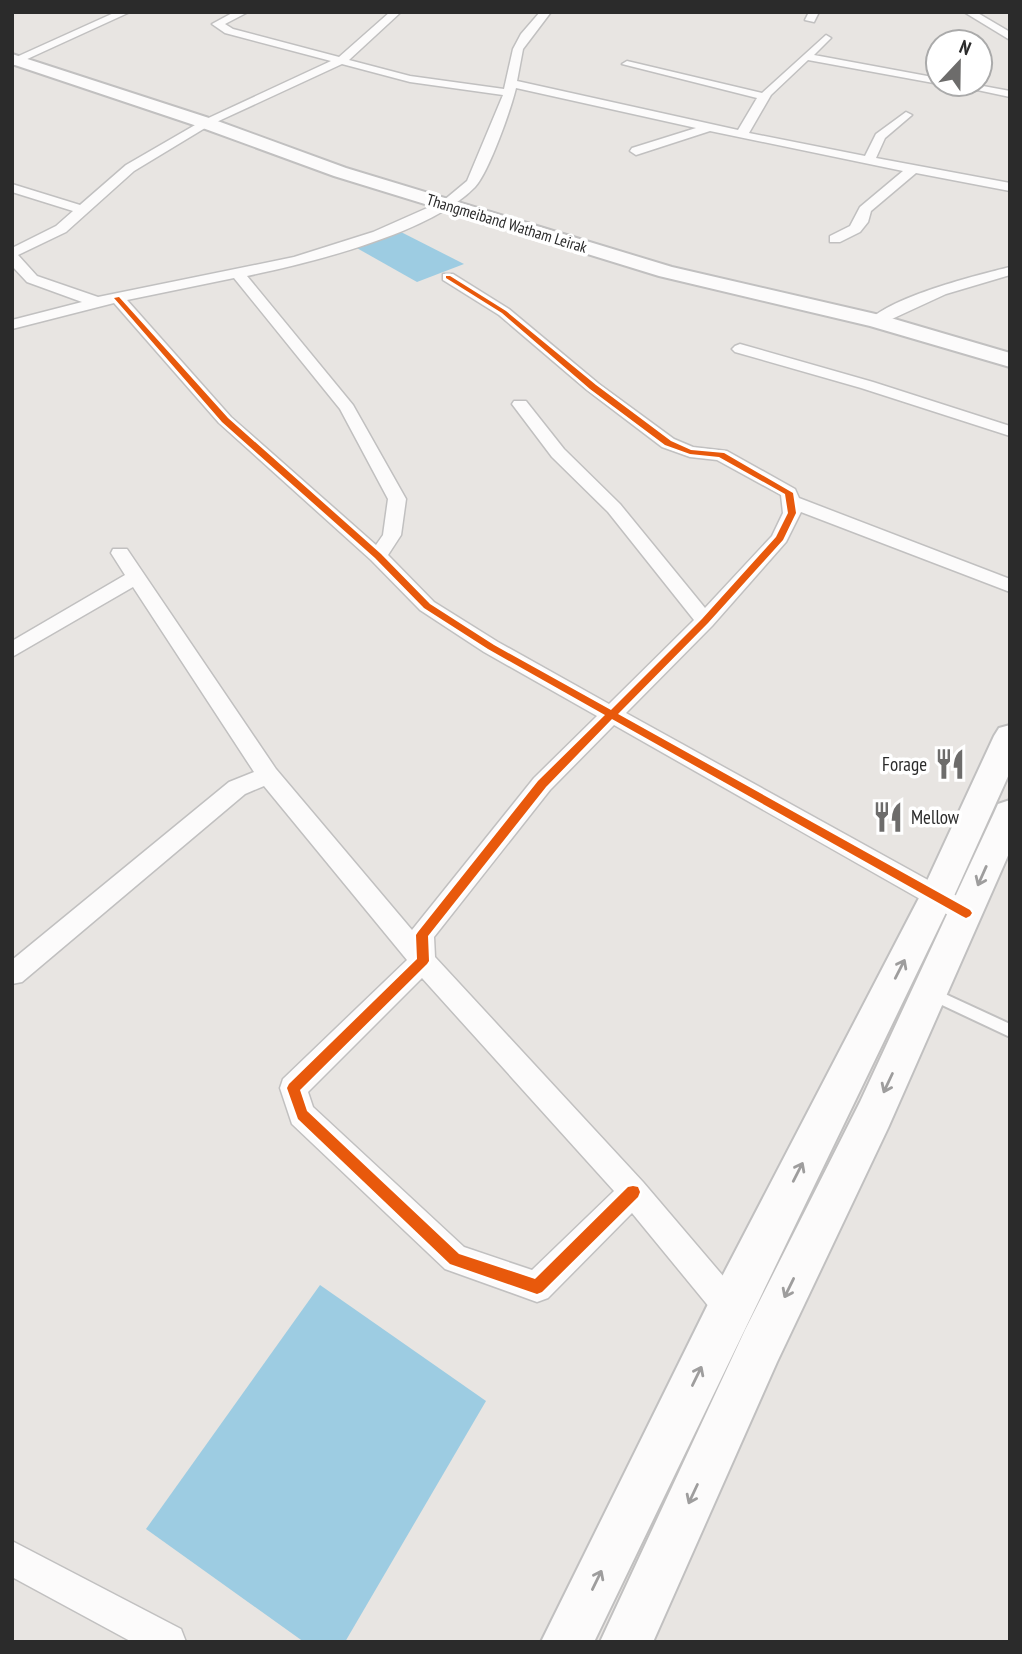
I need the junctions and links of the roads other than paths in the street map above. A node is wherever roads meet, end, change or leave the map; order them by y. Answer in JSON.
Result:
{"nodes":[{"id":1,"x":125,"y":12,"type":"edge"},
{"id":2,"x":243,"y":12,"type":"edge"},
{"id":3,"x":396,"y":12,"type":"edge"},
{"id":4,"x":546,"y":12,"type":"edge"},
{"id":5,"x":969,"y":12,"type":"edge"},
{"id":6,"x":89,"y":15,"type":"dead end"},
{"id":7,"x":107,"y":20,"type":"junction"},
{"id":8,"x":1010,"y":37,"type":"edge"},
{"id":9,"x":826,"y":38,"type":"dead end"},
{"id":10,"x":808,"y":57,"type":"junction"},
{"id":11,"x":14,"y":61,"type":"edge"},
{"id":12,"x":341,"y":61,"type":"junction"},
{"id":13,"x":628,"y":64,"type":"dead end"},
{"id":14,"x":924,"y":78,"type":"edge"},
{"id":15,"x":509,"y":88,"type":"junction"},
{"id":16,"x":762,"y":96,"type":"junction"},
{"id":17,"x":906,"y":115,"type":"dead end"},
{"id":18,"x":206,"y":123,"type":"junction"},
{"id":19,"x":708,"y":128,"type":"junction"},
{"id":20,"x":742,"y":135,"type":"junction"},
{"id":21,"x":636,"y":151,"type":"dead end"},
{"id":22,"x":869,"y":160,"type":"junction"},
{"id":23,"x":913,"y":169,"type":"junction"},
{"id":24,"x":1010,"y":187,"type":"edge"},
{"id":25,"x":12,"y":188,"type":"edge"},
{"id":26,"x":448,"y":204,"type":"junction"},
{"id":27,"x":82,"y":210,"type":"junction"},
{"id":28,"x":835,"y":239,"type":"dead end"},
{"id":29,"x":12,"y":254,"type":"edge"},
{"id":30,"x":1010,"y":271,"type":"edge"},
{"id":31,"x":238,"y":274,"type":"junction"},
{"id":32,"x":448,"y":277,"type":"dead end"},
{"id":33,"x":117,"y":298,"type":"junction"},
{"id":34,"x":97,"y":302,"type":"junction"},
{"id":35,"x":876,"y":321,"type":"junction"},
{"id":36,"x":12,"y":325,"type":"edge"},
{"id":37,"x":740,"y":349,"type":"dead end"},
{"id":38,"x":1010,"y":360,"type":"edge"},
{"id":39,"x":520,"y":404,"type":"dead end"},
{"id":40,"x":1010,"y":431,"type":"edge"},
{"id":41,"x":792,"y":502,"type":"junction"},
{"id":42,"x":120,"y":553,"type":"dead end"},
{"id":43,"x":378,"y":556,"type":"junction"},
{"id":44,"x":135,"y":577,"type":"junction"},
{"id":45,"x":1010,"y":586,"type":"edge"},
{"id":46,"x":705,"y":621,"type":"junction"},
{"id":47,"x":12,"y":650,"type":"edge"},
{"id":48,"x":613,"y":713,"type":"junction"},
{"id":49,"x":1010,"y":736,"type":"edge"},
{"id":50,"x":268,"y":775,"type":"junction"},
{"id":51,"x":1010,"y":813,"type":"edge"},
{"id":52,"x":951,"y":906,"type":"junction"},
{"id":53,"x":423,"y":961,"type":"junction"},
{"id":54,"x":13,"y":974,"type":"edge"},
{"id":55,"x":929,"y":993,"type":"junction"},
{"id":56,"x":1010,"y":1031,"type":"edge"},
{"id":57,"x":633,"y":1192,"type":"junction"},
{"id":58,"x":730,"y":1308,"type":"junction"},
{"id":59,"x":12,"y":1558,"type":"edge"},
{"id":60,"x":168,"y":1642,"type":"edge"},
{"id":61,"x":567,"y":1642,"type":"edge"},
{"id":62,"x":626,"y":1642,"type":"edge"}],
"edges":[{"from":1,"to":7,"type":"street"},
{"from":2,"to":12,"type":"street"},
{"from":3,"to":12,"type":"street"},
{"from":4,"to":15,"type":"street"},
{"from":5,"to":8,"type":"street"},
{"from":6,"to":7,"type":"street"},
{"from":7,"to":11,"type":"street"},
{"from":9,"to":10,"type":"street"},
{"from":10,"to":14,"type":"street"},
{"from":10,"to":16,"type":"street"},
{"from":11,"to":18,"type":"street","name":"Thangmeiband Watham Leirak"},
{"from":12,"to":15,"type":"street"},
{"from":12,"to":18,"type":"street"},
{"from":13,"to":16,"type":"street"},
{"from":15,"to":19,"type":"street"},
{"from":15,"to":26,"type":"street"},
{"from":16,"to":20,"type":"street"},
{"from":17,"to":22,"type":"street"},
{"from":18,"to":26,"type":"street","name":"Thangmeiband Watham Leirak"},
{"from":18,"to":27,"type":"street"},
{"from":19,"to":20,"type":"street"},
{"from":19,"to":21,"type":"street"},
{"from":20,"to":22,"type":"street"},
{"from":22,"to":23,"type":"street"},
{"from":23,"to":24,"type":"street"},
{"from":23,"to":28,"type":"street"},
{"from":25,"to":27,"type":"street"},
{"from":26,"to":31,"type":"street"},
{"from":26,"to":35,"type":"street","name":"Thangmeiband Watham Leirak"},
{"from":27,"to":29,"type":"street"},
{"from":29,"to":34,"type":"street"},
{"from":30,"to":35,"type":"street"},
{"from":31,"to":33,"type":"street"},
{"from":31,"to":43,"type":"street"},
{"from":32,"to":41,"type":"street"},
{"from":33,"to":34,"type":"street"},
{"from":33,"to":43,"type":"street"},
{"from":34,"to":36,"type":"street"},
{"from":35,"to":38,"type":"street","name":"Thangmeiband Watham Leirak"},
{"from":37,"to":40,"type":"street"},
{"from":39,"to":46,"type":"street"},
{"from":41,"to":45,"type":"street"},
{"from":41,"to":46,"type":"street"},
{"from":42,"to":44,"type":"street"},
{"from":43,"to":48,"type":"street"},
{"from":44,"to":47,"type":"street"},
{"from":44,"to":50,"type":"street"},
{"from":46,"to":48,"type":"street"},
{"from":48,"to":52,"type":"street"},
{"from":48,"to":53,"type":"street"},
{"from":49,"to":52,"type":"street"},
{"from":50,"to":53,"type":"street"},
{"from":50,"to":54,"type":"street"},
{"from":51,"to":52,"type":"street","one_way":true},
{"from":52,"to":55,"type":"street"},
{"from":58,"to":52,"type":"street","one_way":true},
{"from":53,"to":57,"type":"street"},
{"from":53,"to":57,"type":"street"},
{"from":55,"to":56,"type":"lane"},
{"from":55,"to":62,"type":"street","one_way":true},
{"from":57,"to":58,"type":"street"},
{"from":61,"to":58,"type":"street","one_way":true},
{"from":59,"to":60,"type":"street"}]}
